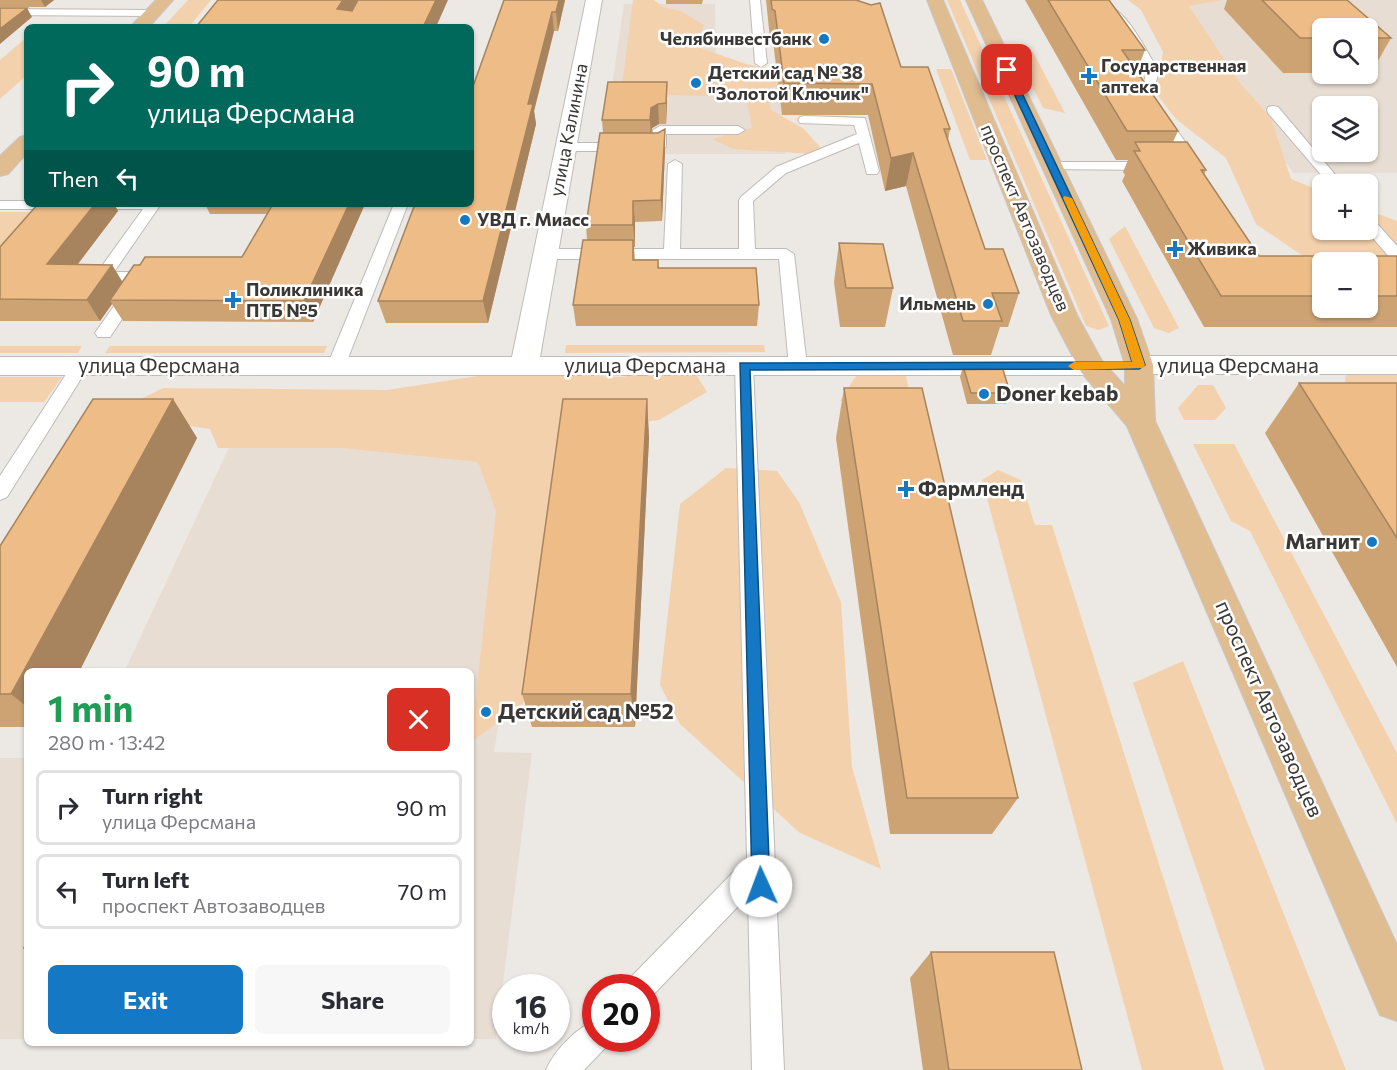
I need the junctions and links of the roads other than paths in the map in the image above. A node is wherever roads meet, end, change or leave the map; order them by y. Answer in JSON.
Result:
{"nodes":[{"id":1,"x":9,"y":0,"type":"edge"},
{"id":2,"x":165,"y":0,"type":"edge"},
{"id":3,"x":594,"y":0,"type":"edge"},
{"id":4,"x":755,"y":0,"type":"edge"},
{"id":5,"x":935,"y":0,"type":"edge"},
{"id":6,"x":974,"y":0,"type":"edge"},
{"id":7,"x":1094,"y":0,"type":"edge"},
{"id":8,"x":0,"y":7,"type":"edge"},
{"id":9,"x":0,"y":12,"type":"edge"},
{"id":10,"x":152,"y":13,"type":"junction"},
{"id":11,"x":142,"y":24,"type":"edge"},
{"id":12,"x":761,"y":63,"type":"dead end"},
{"id":13,"x":1273,"y":110,"type":"dead end"},
{"id":14,"x":805,"y":120,"type":"dead end"},
{"id":15,"x":738,"y":130,"type":"dead end"},
{"id":16,"x":864,"y":136,"type":"junction"},
{"id":17,"x":24,"y":144,"type":"edge"},
{"id":18,"x":566,"y":147,"type":"junction"},
{"id":19,"x":675,"y":164,"type":"dead end"},
{"id":20,"x":1053,"y":166,"type":"junction"},
{"id":21,"x":0,"y":169,"type":"edge"},
{"id":22,"x":872,"y":171,"type":"dead end"},
{"id":23,"x":1327,"y":174,"type":"edge"},
{"id":24,"x":0,"y":205,"type":"edge"},
{"id":25,"x":24,"y":205,"type":"edge"},
{"id":26,"x":153,"y":207,"type":"edge"},
{"id":27,"x":400,"y":207,"type":"edge"},
{"id":28,"x":1378,"y":234,"type":"edge"},
{"id":29,"x":545,"y":254,"type":"junction"},
{"id":30,"x":672,"y":254,"type":"junction"},
{"id":31,"x":747,"y":254,"type":"junction"},
{"id":32,"x":1397,"y":256,"type":"edge"},
{"id":33,"x":104,"y":333,"type":"dead end"},
{"id":34,"x":1139,"y":365,"type":"junction"},
{"id":35,"x":1397,"y":365,"type":"edge"},
{"id":36,"x":0,"y":366,"type":"edge"},
{"id":37,"x":80,"y":366,"type":"junction"},
{"id":38,"x":336,"y":366,"type":"junction"},
{"id":39,"x":524,"y":366,"type":"junction"},
{"id":40,"x":744,"y":366,"type":"junction"},
{"id":41,"x":798,"y":366,"type":"junction"},
{"id":42,"x":1091,"y":366,"type":"junction"},
{"id":43,"x":1140,"y":421,"type":"junction"},
{"id":44,"x":0,"y":492,"type":"edge"},
{"id":45,"x":761,"y":863,"type":"junction"},
{"id":46,"x":654,"y":974,"type":"edge"},
{"id":47,"x":1397,"y":998,"type":"edge"},
{"id":48,"x":582,"y":1049,"type":"edge"},
{"id":49,"x":562,"y":1070,"type":"edge"},
{"id":50,"x":768,"y":1070,"type":"edge"}],
"edges":[{"from":1,"to":8,"type":"lane"},
{"from":2,"to":10,"type":"main road"},
{"from":3,"to":18,"type":"street","name":"улица Калинина"},
{"from":4,"to":12,"type":"lane"},
{"from":5,"to":42,"type":"main road","name":"проспект Автозаводцев"},
{"from":6,"to":20,"type":"main road","name":"проспект Автозаводцев"},
{"from":7,"to":20,"type":"lane"},
{"from":9,"to":10,"type":"lane"},
{"from":10,"to":11,"type":"main road"},
{"from":13,"to":23,"type":"lane"},
{"from":14,"to":16,"type":"lane"},
{"from":15,"to":18,"type":"lane"},
{"from":16,"to":22,"type":"lane"},
{"from":16,"to":31,"type":"lane"},
{"from":17,"to":21,"type":"main road"},
{"from":18,"to":29,"type":"street","name":"улица Калинина"},
{"from":19,"to":30,"type":"lane"},
{"from":20,"to":34,"type":"main road","name":"проспект Автозаводцев"},
{"from":24,"to":25,"type":"lane"},
{"from":26,"to":33,"type":"lane"},
{"from":27,"to":38,"type":"lane"},
{"from":28,"to":32,"type":"lane"},
{"from":29,"to":30,"type":"lane"},
{"from":29,"to":39,"type":"street","name":"улица Калинина"},
{"from":30,"to":31,"type":"lane"},
{"from":31,"to":41,"type":"lane"},
{"from":34,"to":35,"type":"street","name":"улица Ферсмана"},
{"from":34,"to":42,"type":"main road","name":"улица Ферсмана"},
{"from":34,"to":43,"type":"main road","name":"проспект Автозаводцев"},
{"from":36,"to":37,"type":"street","name":"улица Ферсмана"},
{"from":37,"to":38,"type":"street","name":"улица Ферсмана"},
{"from":37,"to":44,"type":"lane"},
{"from":38,"to":39,"type":"street","name":"улица Ферсмана"},
{"from":39,"to":40,"type":"street","name":"улица Ферсмана"},
{"from":40,"to":41,"type":"street","name":"улица Ферсмана"},
{"from":40,"to":45,"type":"lane"},
{"from":41,"to":42,"type":"street","name":"улица Ферсмана"},
{"from":42,"to":43,"type":"main road","name":"проспект Автозаводцев"},
{"from":43,"to":47,"type":"main road","name":"проспект Автозаводцев"},
{"from":45,"to":46,"type":"lane"},
{"from":45,"to":50,"type":"lane"},
{"from":48,"to":49,"type":"lane"}]}
